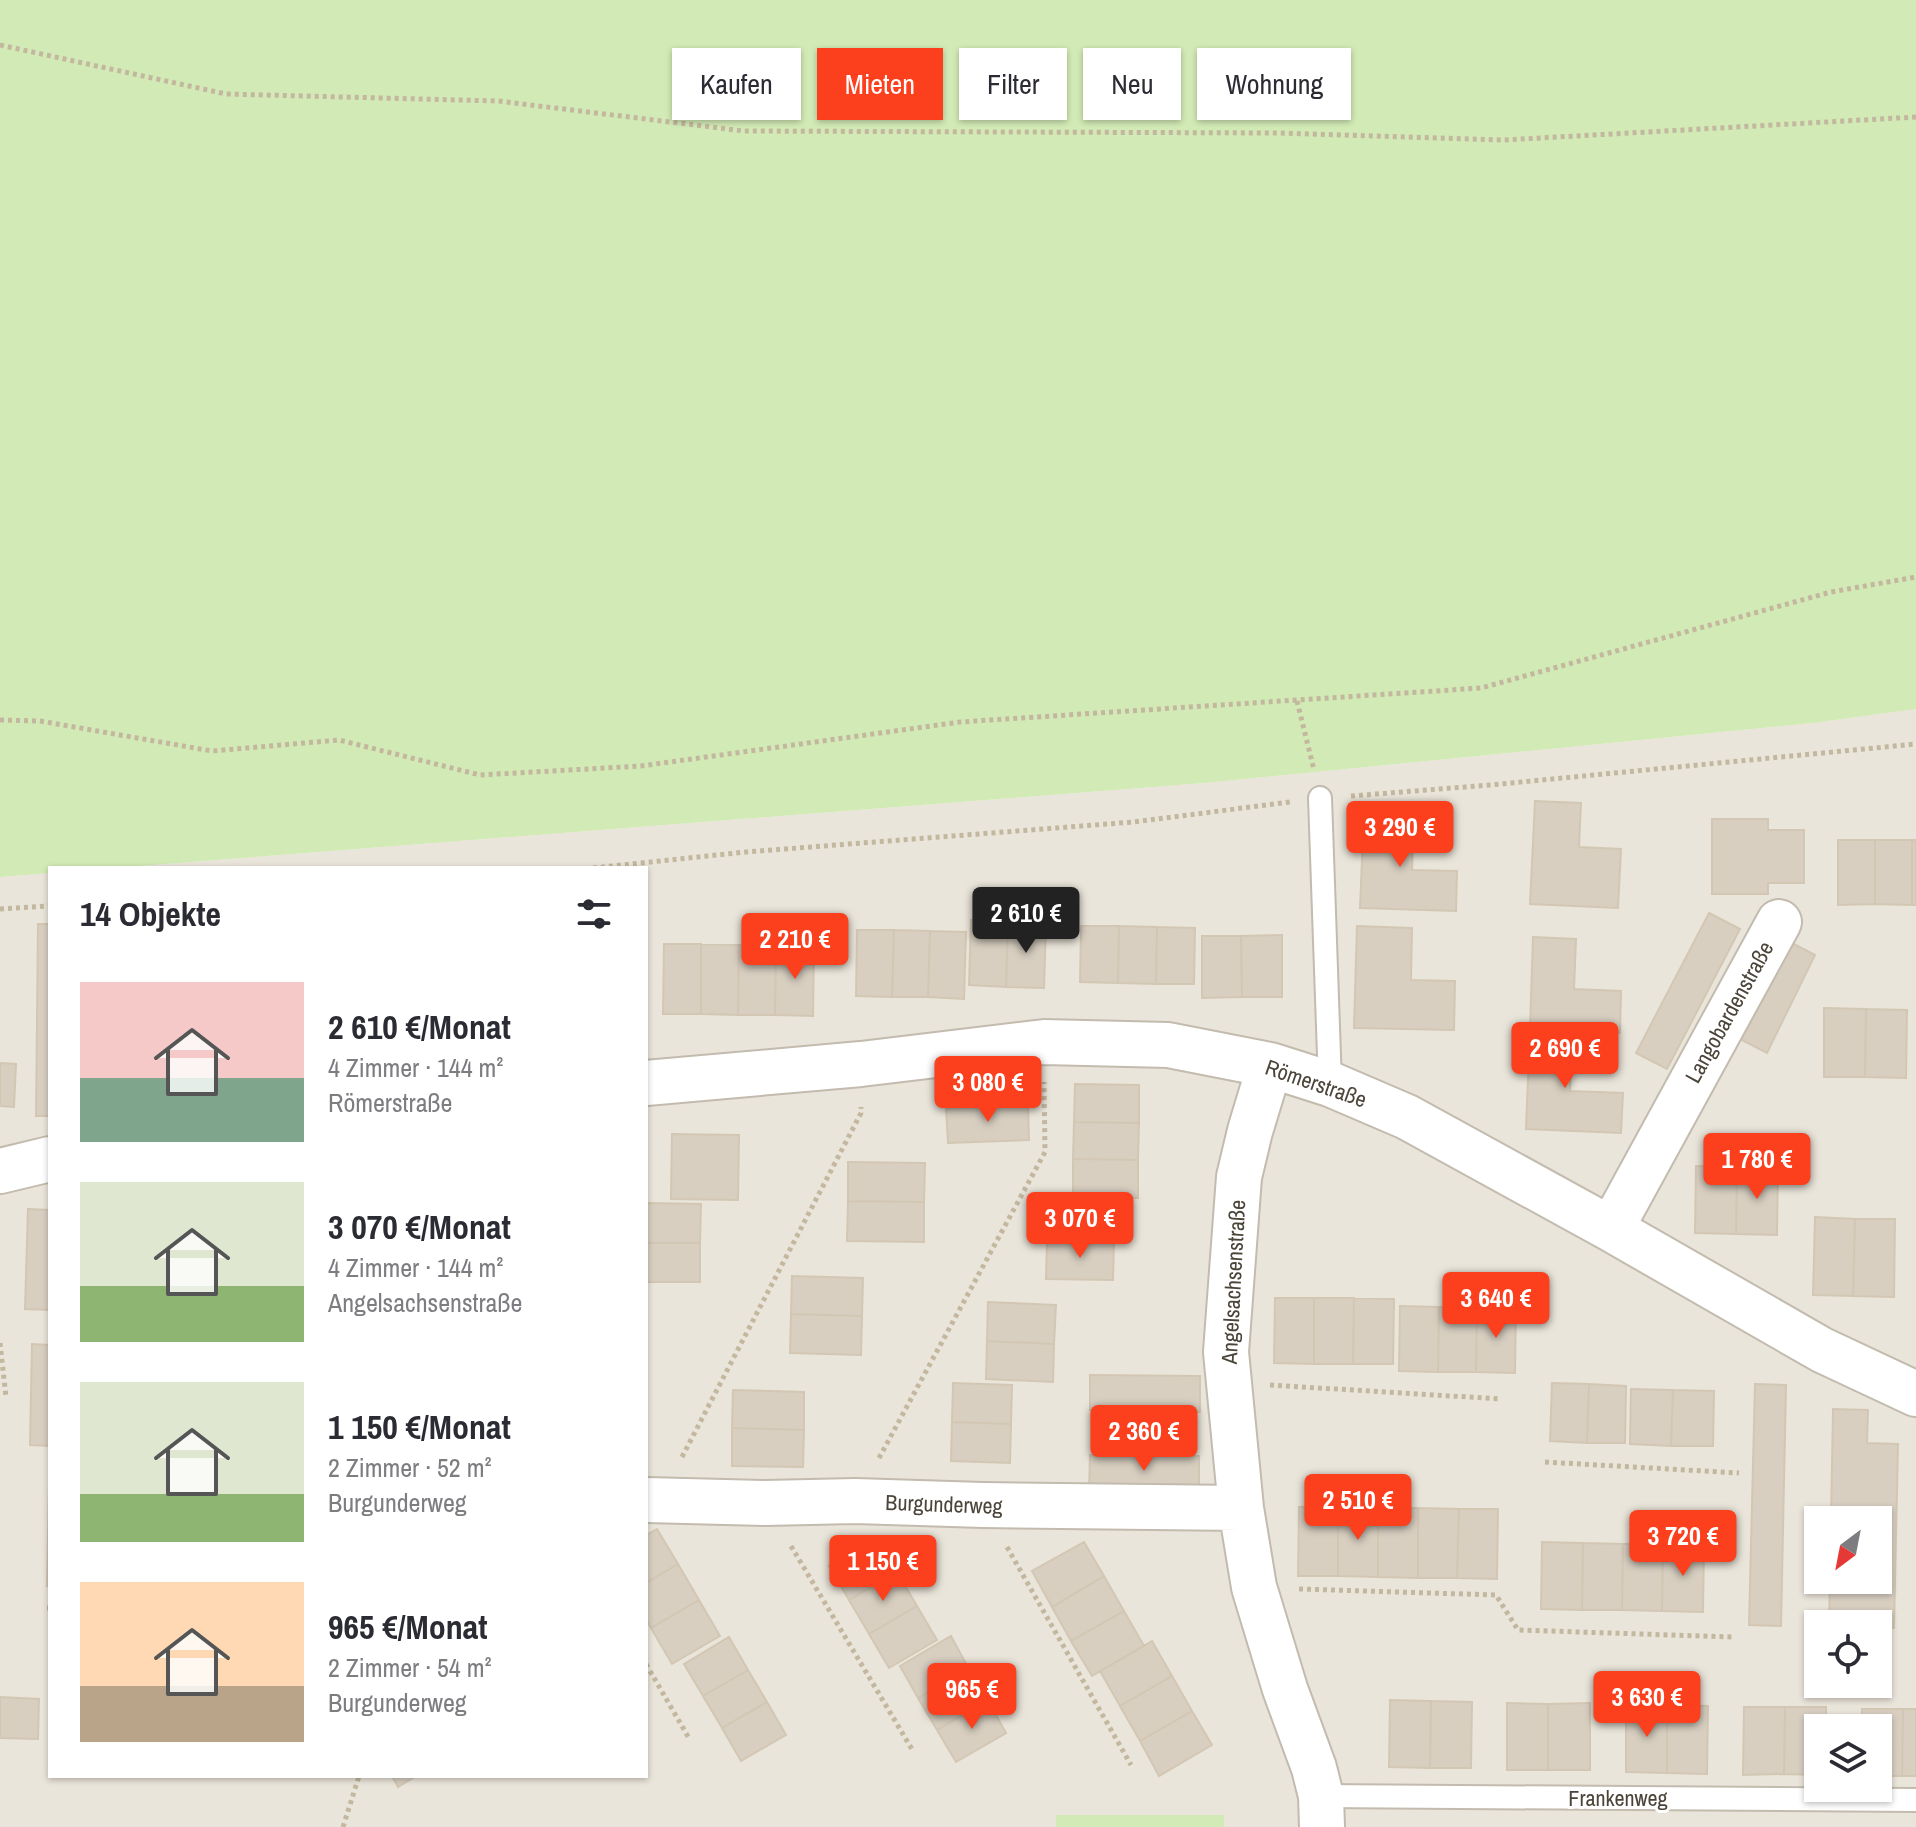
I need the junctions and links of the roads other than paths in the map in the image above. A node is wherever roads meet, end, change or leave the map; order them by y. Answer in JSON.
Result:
{"nodes":[{"id":1,"x":1320,"y":798,"type":"road end"},
{"id":2,"x":1779,"y":922,"type":"dead end"},
{"id":3,"x":1270,"y":1065,"type":"junction"},
{"id":4,"x":648,"y":1083,"type":"edge"},
{"id":5,"x":1330,"y":1084,"type":"junction"},
{"id":6,"x":48,"y":1159,"type":"edge"},
{"id":7,"x":0,"y":1171,"type":"edge"},
{"id":8,"x":1611,"y":1229,"type":"junction"},
{"id":9,"x":1916,"y":1394,"type":"edge"},
{"id":10,"x":653,"y":1500,"type":"edge"},
{"id":11,"x":1241,"y":1508,"type":"junction"},
{"id":12,"x":1916,"y":1800,"type":"edge"},
{"id":13,"x":1321,"y":1812,"type":"edge"}],
"edges":[{"from":1,"to":5,"type":"lane"},
{"from":2,"to":8,"type":"street","name":"Langobardenstraße"},
{"from":3,"to":4,"type":"street","name":"Römerstraße"},
{"from":3,"to":5,"type":"street","name":"Römerstraße"},
{"from":3,"to":11,"type":"street","name":"Angelsachsenstraße"},
{"from":5,"to":8,"type":"street","name":"Römerstraße"},
{"from":6,"to":7,"type":"street"},
{"from":8,"to":9,"type":"street","name":"Römerstraße"},
{"from":10,"to":11,"type":"street","name":"Burgunderweg"},
{"from":11,"to":13,"type":"street","name":"Angelsachsenstraße"},
{"from":12,"to":13,"type":"lane","name":"Frankenweg"}]}
